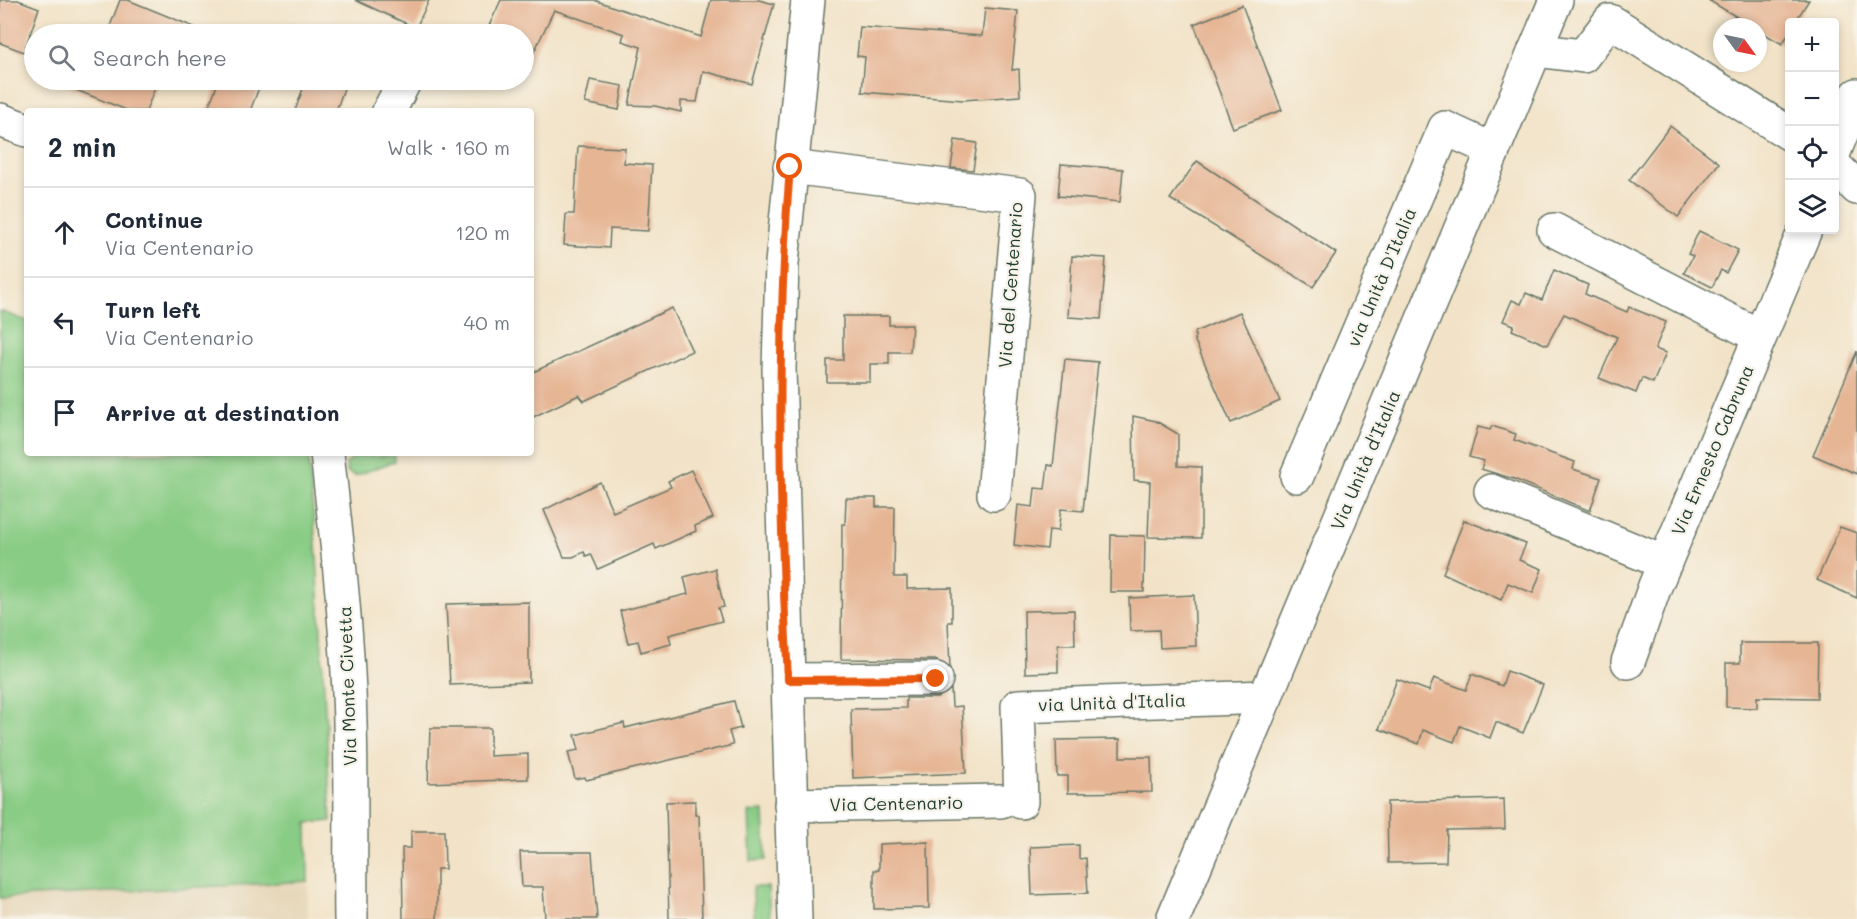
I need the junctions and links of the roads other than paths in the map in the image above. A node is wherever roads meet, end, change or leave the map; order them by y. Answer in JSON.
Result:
{"nodes":[{"id":1,"x":808,"y":0,"type":"edge"},
{"id":2,"x":1556,"y":0,"type":"edge"},
{"id":3,"x":1535,"y":50,"type":"junction"},
{"id":4,"x":400,"y":90,"type":"edge"},
{"id":5,"x":1857,"y":95,"type":"edge"},
{"id":6,"x":391,"y":108,"type":"edge"},
{"id":7,"x":0,"y":120,"type":"edge"},
{"id":8,"x":24,"y":129,"type":"edge"},
{"id":9,"x":1785,"y":131,"type":"edge"},
{"id":10,"x":1839,"y":140,"type":"edge"},
{"id":11,"x":1493,"y":150,"type":"junction"},
{"id":12,"x":790,"y":167,"type":"junction"},
{"id":13,"x":1839,"y":170,"type":"edge"},
{"id":14,"x":1857,"y":188,"type":"edge"},
{"id":15,"x":1554,"y":230,"type":"dead end"},
{"id":16,"x":1803,"y":234,"type":"edge"},
{"id":17,"x":1760,"y":336,"type":"junction"},
{"id":18,"x":327,"y":456,"type":"edge"},
{"id":19,"x":1297,"y":476,"type":"dead end"},
{"id":20,"x":1491,"y":491,"type":"dead end"},
{"id":21,"x":994,"y":494,"type":"dead end"},
{"id":22,"x":1665,"y":563,"type":"junction"},
{"id":23,"x":1628,"y":662,"type":"dead end"},
{"id":24,"x":936,"y":679,"type":"dead end"},
{"id":25,"x":788,"y":680,"type":"junction"},
{"id":26,"x":1266,"y":697,"type":"junction"},
{"id":27,"x":1011,"y":802,"type":"joint"},
{"id":28,"x":791,"y":806,"type":"junction"},
{"id":29,"x":351,"y":919,"type":"edge"},
{"id":30,"x":795,"y":919,"type":"edge"},
{"id":31,"x":1173,"y":919,"type":"edge"}],
"edges":[{"from":1,"to":12,"type":"street"},
{"from":2,"to":3,"type":"street","name":"Via Unità d'Italia"},
{"from":3,"to":9,"type":"street"},
{"from":3,"to":11,"type":"street","name":"Via Unità d'Italia"},
{"from":4,"to":6,"type":"street"},
{"from":5,"to":10,"type":"street"},
{"from":7,"to":8,"type":"street"},
{"from":11,"to":19,"type":"street","name":"via Unità D'Italia"},
{"from":11,"to":26,"type":"street","name":"Via Unità d'Italia"},
{"from":12,"to":21,"type":"street","name":"Via del Centenario"},
{"from":12,"to":25,"type":"street"},
{"from":13,"to":14,"type":"street"},
{"from":15,"to":17,"type":"street"},
{"from":16,"to":17,"type":"street","name":"Via Ernesto Cabruna"},
{"from":17,"to":22,"type":"street","name":"Via Ernesto Cabruna"},
{"from":18,"to":29,"type":"street","name":"Via Monte Civetta"},
{"from":20,"to":22,"type":"street"},
{"from":22,"to":23,"type":"street","name":"Via Ernesto Cabruna"},
{"from":24,"to":25,"type":"street"},
{"from":25,"to":28,"type":"street"},
{"from":26,"to":27,"type":"street","name":"via Unità d'Italia"},
{"from":26,"to":31,"type":"street","name":"Via Unità d'Italia"},
{"from":27,"to":28,"type":"street","name":"Via Centenario"},
{"from":28,"to":30,"type":"street"}]}
